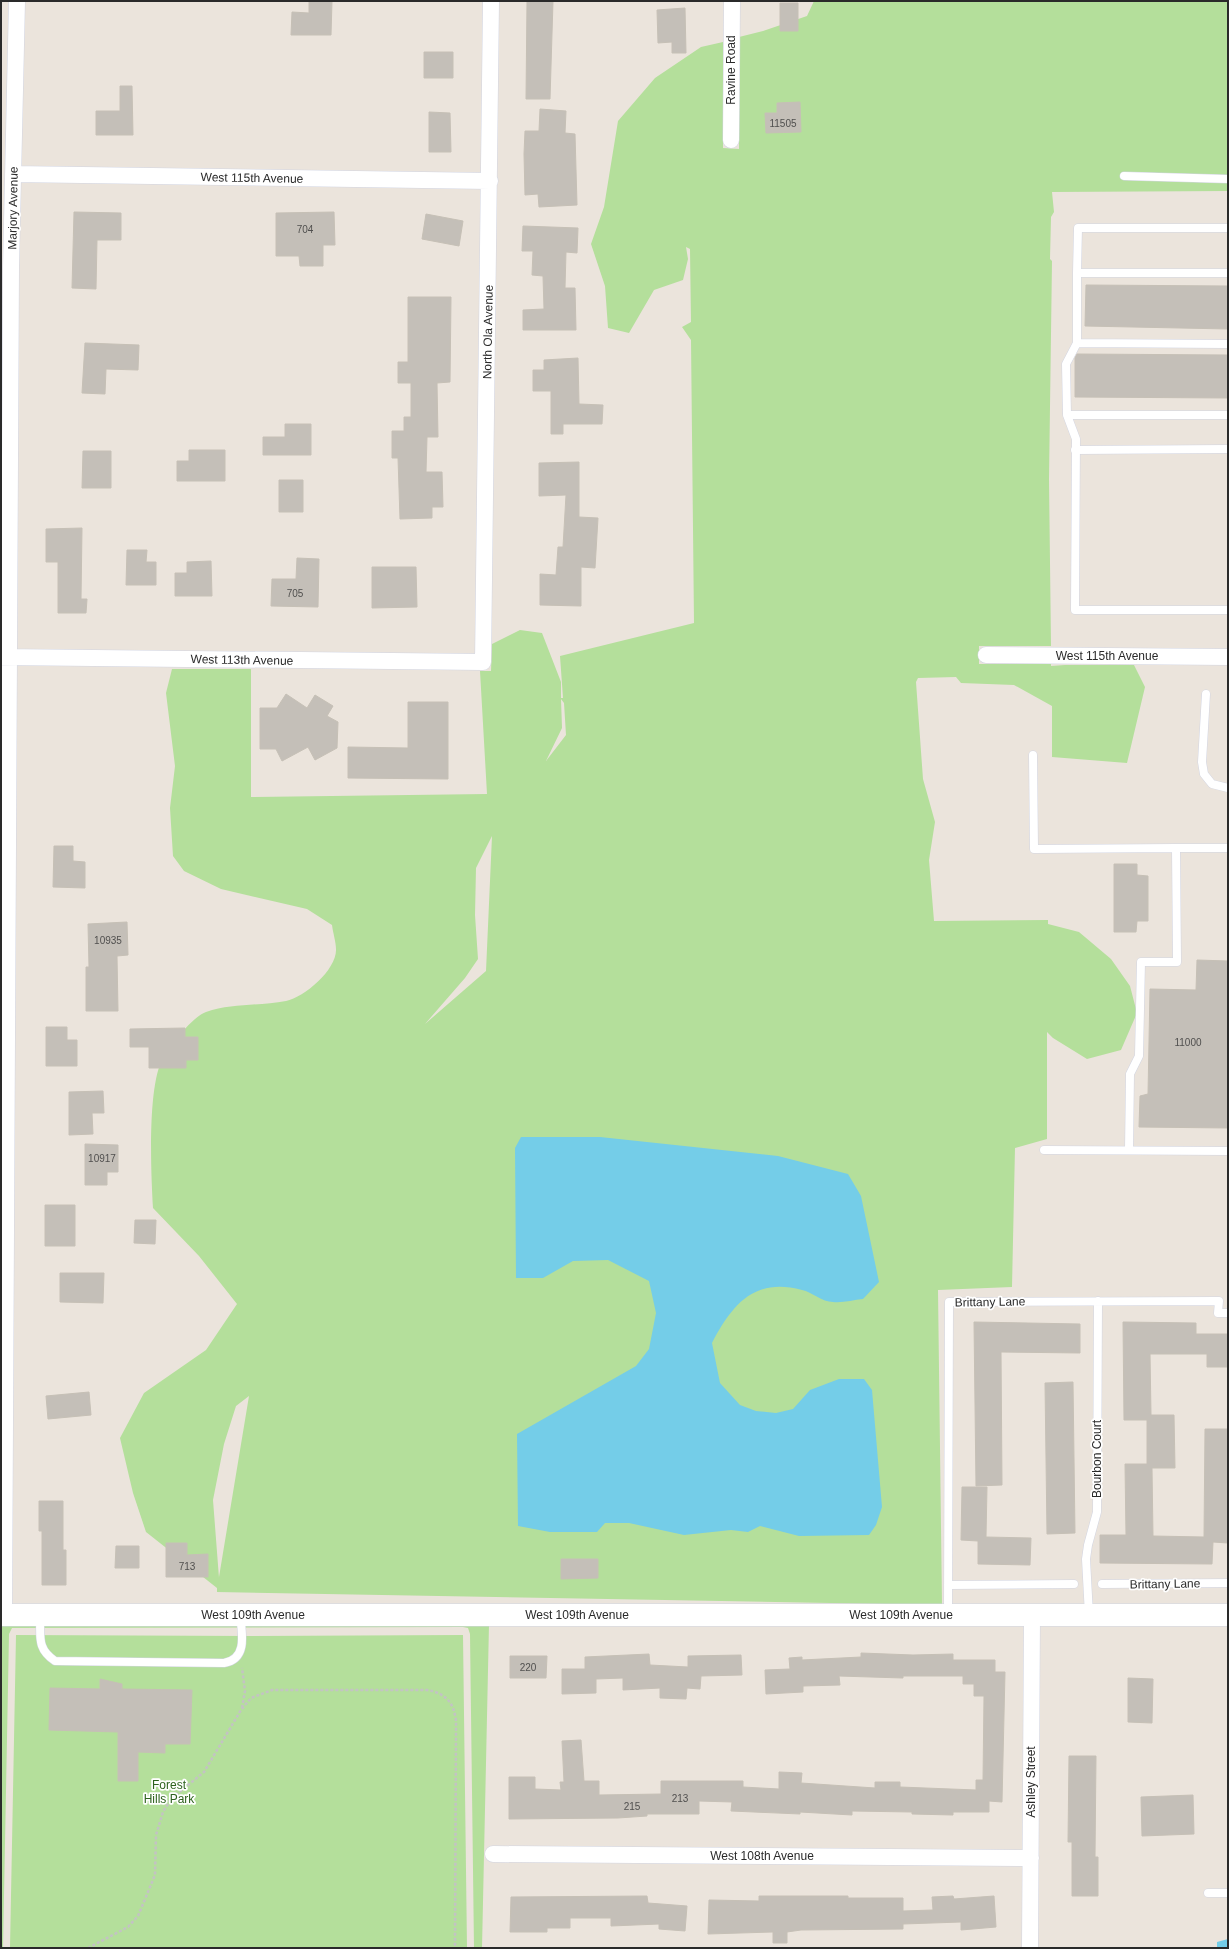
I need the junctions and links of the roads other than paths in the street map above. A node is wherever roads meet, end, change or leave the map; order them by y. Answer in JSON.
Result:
{"nodes":[{"id":1,"x":17,"y":1,"type":"edge"},
{"id":2,"x":491,"y":1,"type":"edge"},
{"id":3,"x":732,"y":1,"type":"edge"},
{"id":4,"x":731,"y":140,"type":"dead end"},
{"id":5,"x":13,"y":174,"type":"junction"},
{"id":6,"x":1124,"y":176,"type":"dead end"},
{"id":7,"x":1228,"y":179,"type":"edge"},
{"id":8,"x":490,"y":182,"type":"junction"},
{"id":9,"x":1227,"y":228,"type":"dead end"},
{"id":10,"x":6,"y":267,"type":"edge"},
{"id":11,"x":1077,"y":273,"type":"junction"},
{"id":12,"x":1228,"y":273,"type":"edge"},
{"id":13,"x":1077,"y":343,"type":"junction"},
{"id":14,"x":1228,"y":344,"type":"edge"},
{"id":15,"x":1067,"y":415,"type":"junction"},
{"id":16,"x":1228,"y":415,"type":"edge"},
{"id":17,"x":1228,"y":449,"type":"edge"},
{"id":18,"x":1076,"y":450,"type":"junction"},
{"id":19,"x":1228,"y":610,"type":"edge"},
{"id":20,"x":986,"y":655,"type":"dead end"},
{"id":21,"x":5,"y":657,"type":"edge"},
{"id":22,"x":1228,"y":657,"type":"edge"},
{"id":23,"x":483,"y":662,"type":"joint"},
{"id":24,"x":1206,"y":694,"type":"dead end"},
{"id":25,"x":1033,"y":756,"type":"dead end"},
{"id":26,"x":1228,"y":788,"type":"edge"},
{"id":27,"x":1176,"y":848,"type":"junction"},
{"id":28,"x":1228,"y":848,"type":"edge"},
{"id":29,"x":1044,"y":1150,"type":"dead end"},
{"id":30,"x":1129,"y":1150,"type":"junction"},
{"id":31,"x":1228,"y":1151,"type":"edge"},
{"id":32,"x":1098,"y":1301,"type":"junction"},
{"id":33,"x":1228,"y":1313,"type":"edge"},
{"id":34,"x":1228,"y":1583,"type":"edge"},
{"id":35,"x":1074,"y":1584,"type":"dead end"},
{"id":36,"x":1102,"y":1584,"type":"dead end"},
{"id":37,"x":948,"y":1585,"type":"junction"},
{"id":38,"x":3,"y":1615,"type":"edge"},
{"id":39,"x":40,"y":1615,"type":"junction"},
{"id":40,"x":240,"y":1615,"type":"junction"},
{"id":41,"x":948,"y":1615,"type":"junction"},
{"id":42,"x":1228,"y":1615,"type":"edge"},
{"id":43,"x":1032,"y":1616,"type":"junction"},
{"id":44,"x":1089,"y":1616,"type":"junction"},
{"id":45,"x":493,"y":1854,"type":"dead end"},
{"id":46,"x":1031,"y":1858,"type":"junction"},
{"id":47,"x":1208,"y":1893,"type":"dead end"},
{"id":48,"x":1228,"y":1893,"type":"edge"},
{"id":49,"x":1030,"y":1948,"type":"edge"}],
"edges":[{"from":1,"to":5,"type":"street","name":"Marjory Avenue"},
{"from":2,"to":8,"type":"street","name":"North Ola Avenue"},
{"from":3,"to":4,"type":"street","name":"Ravine Road"},
{"from":5,"to":8,"type":"street","name":"West 115th Avenue"},
{"from":5,"to":10,"type":"street","name":"Marjory Avenue"},
{"from":6,"to":7,"type":"lane"},
{"from":8,"to":23,"type":"street","name":"North Ola Avenue"},
{"from":9,"to":11,"type":"lane"},
{"from":10,"to":21,"type":"street","name":"Marjory Avenue"},
{"from":11,"to":12,"type":"lane"},
{"from":11,"to":13,"type":"lane"},
{"from":13,"to":14,"type":"lane"},
{"from":13,"to":15,"type":"lane"},
{"from":15,"to":16,"type":"lane"},
{"from":15,"to":18,"type":"lane"},
{"from":17,"to":18,"type":"lane"},
{"from":18,"to":19,"type":"lane"},
{"from":20,"to":22,"type":"street","name":"West 115th Avenue"},
{"from":21,"to":23,"type":"street","name":"West 113th Avenue"},
{"from":21,"to":38,"type":"street","name":"Marjory Avenue"},
{"from":24,"to":26,"type":"lane"},
{"from":25,"to":27,"type":"lane"},
{"from":27,"to":28,"type":"lane"},
{"from":27,"to":30,"type":"lane"},
{"from":29,"to":30,"type":"lane"},
{"from":30,"to":31,"type":"lane"},
{"from":32,"to":33,"type":"lane","name":"Brittany Lane"},
{"from":32,"to":37,"type":"lane","name":"Brittany Lane"},
{"from":32,"to":44,"type":"lane","name":"Bourbon Court"},
{"from":34,"to":36,"type":"lane","name":"Brittany Lane"},
{"from":35,"to":37,"type":"lane"},
{"from":37,"to":41,"type":"lane","name":"Brittany Lane"},
{"from":38,"to":39,"type":"street","name":"West 109th Avenue"},
{"from":39,"to":40,"type":"street","name":"West 109th Avenue"},
{"from":39,"to":40,"type":"lane"},
{"from":40,"to":41,"type":"street","name":"West 109th Avenue"},
{"from":41,"to":43,"type":"street","name":"West 109th Avenue"},
{"from":42,"to":44,"type":"street","name":"West 109th Avenue"},
{"from":43,"to":44,"type":"street","name":"West 109th Avenue"},
{"from":43,"to":46,"type":"street","name":"Ashley Street"},
{"from":45,"to":46,"type":"street","name":"West 108th Avenue"},
{"from":46,"to":49,"type":"street","name":"Ashley Street"},
{"from":47,"to":48,"type":"lane"}]}
